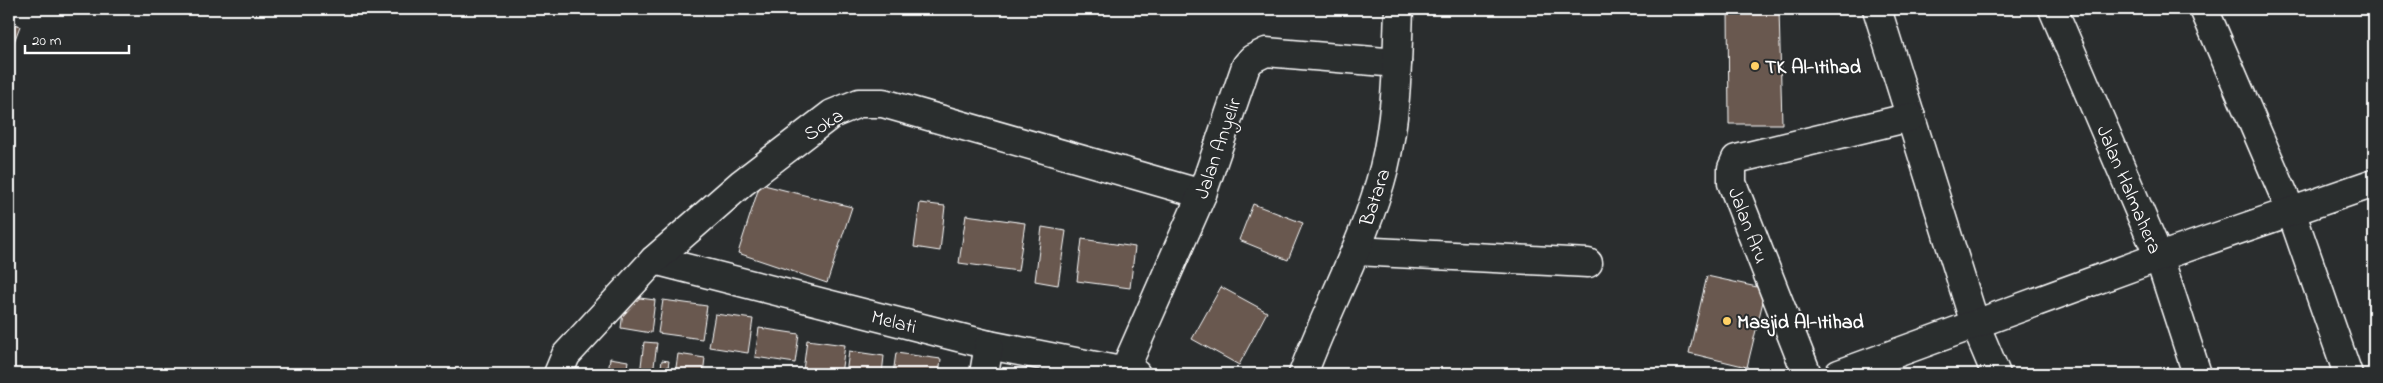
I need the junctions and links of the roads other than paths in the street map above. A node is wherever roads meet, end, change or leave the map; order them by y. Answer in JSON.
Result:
{"nodes":[{"id":1,"x":1399,"y":9,"type":"edge"},
{"id":2,"x":1877,"y":9,"type":"edge"},
{"id":3,"x":2053,"y":9,"type":"edge"},
{"id":4,"x":2204,"y":9,"type":"edge"},
{"id":5,"x":1397,"y":63,"type":"junction"},
{"id":6,"x":1911,"y":117,"type":"junction"},
{"id":7,"x":2374,"y":183,"type":"edge"},
{"id":8,"x":1202,"y":194,"type":"junction"},
{"id":9,"x":2291,"y":211,"type":"junction"},
{"id":10,"x":1356,"y":251,"type":"junction"},
{"id":11,"x":2159,"y":256,"type":"junction"},
{"id":12,"x":654,"y":260,"type":"junction"},
{"id":13,"x":1588,"y":264,"type":"dead end"},
{"id":14,"x":1975,"y":324,"type":"junction"},
{"id":15,"x":989,"y":345,"type":"junction"},
{"id":16,"x":1127,"y":373,"type":"edge"},
{"id":17,"x":558,"y":374,"type":"edge"},
{"id":18,"x":984,"y":374,"type":"edge"},
{"id":19,"x":1304,"y":374,"type":"edge"},
{"id":20,"x":1807,"y":374,"type":"edge"},
{"id":21,"x":1839,"y":374,"type":"edge"},
{"id":22,"x":1996,"y":374,"type":"edge"},
{"id":23,"x":2197,"y":374,"type":"edge"},
{"id":24,"x":2348,"y":374,"type":"edge"}],
"edges":[{"from":1,"to":5,"type":"street","name":"Batara"},
{"from":2,"to":6,"type":"street"},
{"from":3,"to":11,"type":"street","name":"Jalan Halmahera"},
{"from":4,"to":9,"type":"street"},
{"from":5,"to":8,"type":"street","name":"Jalan Anyelir"},
{"from":5,"to":10,"type":"street","name":"Batara"},
{"from":6,"to":14,"type":"street"},
{"from":6,"to":20,"type":"street","name":"Jalan Aru"},
{"from":7,"to":9,"type":"street"},
{"from":8,"to":12,"type":"street","name":"Soka"},
{"from":8,"to":16,"type":"street","name":"Jalan Anyelir"},
{"from":9,"to":11,"type":"street"},
{"from":9,"to":24,"type":"street"},
{"from":10,"to":13,"type":"street"},
{"from":10,"to":19,"type":"street","name":"Batara"},
{"from":11,"to":14,"type":"street"},
{"from":11,"to":23,"type":"street","name":"Jalan Halmahera"},
{"from":12,"to":15,"type":"street","name":"Melati"},
{"from":12,"to":17,"type":"street","name":"Soka"},
{"from":14,"to":21,"type":"street"},
{"from":14,"to":22,"type":"street"},
{"from":15,"to":16,"type":"street","name":"Melati"},
{"from":15,"to":18,"type":"street"}]}
